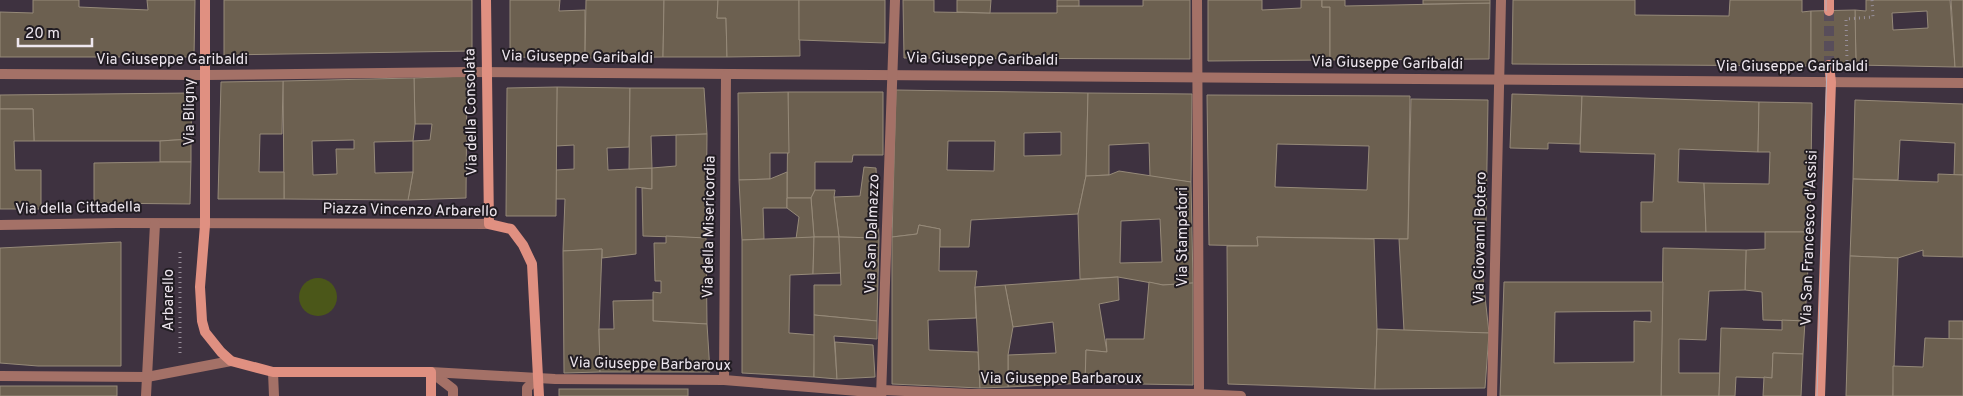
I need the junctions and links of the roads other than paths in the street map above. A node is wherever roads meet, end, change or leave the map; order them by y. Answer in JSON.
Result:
{"nodes":[{"id":1,"x":205,"y":0,"type":"edge"},
{"id":2,"x":486,"y":0,"type":"edge"},
{"id":3,"x":895,"y":0,"type":"edge"},
{"id":4,"x":1197,"y":0,"type":"edge"},
{"id":5,"x":1501,"y":0,"type":"edge"},
{"id":6,"x":1830,"y":65,"type":"tunnel mouth"},
{"id":7,"x":486,"y":72,"type":"junction"},
{"id":8,"x":0,"y":74,"type":"edge"},
{"id":9,"x":894,"y":74,"type":"junction"},
{"id":10,"x":205,"y":75,"type":"junction"},
{"id":11,"x":726,"y":75,"type":"junction"},
{"id":12,"x":1197,"y":78,"type":"junction"},
{"id":13,"x":1499,"y":80,"type":"junction"},
{"id":14,"x":1830,"y":82,"type":"junction"},
{"id":15,"x":1963,"y":84,"type":"edge"},
{"id":16,"x":155,"y":224,"type":"junction"},
{"id":17,"x":489,"y":224,"type":"junction"},
{"id":18,"x":0,"y":225,"type":"edge"},
{"id":19,"x":205,"y":225,"type":"junction"},
{"id":20,"x":231,"y":361,"type":"junction"},
{"id":21,"x":273,"y":372,"type":"junction"},
{"id":22,"x":431,"y":372,"type":"junction"},
{"id":23,"x":0,"y":376,"type":"edge"},
{"id":24,"x":147,"y":377,"type":"junction"},
{"id":25,"x":538,"y":378,"type":"junction"},
{"id":26,"x":724,"y":380,"type":"junction"},
{"id":27,"x":882,"y":393,"type":"edge"},
{"id":28,"x":1198,"y":395,"type":"edge"},
{"id":29,"x":146,"y":396,"type":"edge"},
{"id":30,"x":274,"y":396,"type":"edge"},
{"id":31,"x":431,"y":396,"type":"edge"},
{"id":32,"x":453,"y":396,"type":"edge"},
{"id":33,"x":527,"y":396,"type":"edge"},
{"id":34,"x":539,"y":396,"type":"edge"},
{"id":35,"x":1241,"y":396,"type":"edge"},
{"id":36,"x":1492,"y":396,"type":"edge"},
{"id":37,"x":1820,"y":396,"type":"edge"}],
"edges":[{"from":1,"to":10,"type":"street","name":"Via Bligny"},
{"from":2,"to":7,"type":"street","name":"Via della Consolata"},
{"from":3,"to":9,"type":"street","name":"Via San Dalmazzo"},
{"from":4,"to":12,"type":"street","name":"Via Stampatori"},
{"from":5,"to":13,"type":"street","name":"Via Giovanni Botero"},
{"from":6,"to":14,"type":"street","name":"Via San Francesco d'Assisi"},
{"from":7,"to":10,"type":"street","name":"Via Giuseppe Garibaldi"},
{"from":7,"to":11,"type":"street","name":"Via Giuseppe Garibaldi"},
{"from":7,"to":17,"type":"street","name":"Via della Consolata"},
{"from":8,"to":10,"type":"street","name":"Via Giuseppe Garibaldi"},
{"from":9,"to":11,"type":"street","name":"Via Giuseppe Garibaldi"},
{"from":9,"to":12,"type":"street","name":"Via Giuseppe Garibaldi"},
{"from":9,"to":27,"type":"street","name":"Via San Dalmazzo"},
{"from":10,"to":19,"type":"street","name":"Via Bligny"},
{"from":11,"to":26,"type":"street","name":"Via della Misericordia"},
{"from":12,"to":13,"type":"street","name":"Via Giuseppe Garibaldi"},
{"from":12,"to":28,"type":"street","name":"Via Stampatori"},
{"from":13,"to":14,"type":"street","name":"Via Giuseppe Garibaldi"},
{"from":13,"to":36,"type":"street","name":"Via Giovanni Botero"},
{"from":14,"to":15,"type":"street","name":"Via Giuseppe Garibaldi"},
{"from":14,"to":37,"type":"street","name":"Via San Francesco d'Assisi"},
{"from":16,"to":18,"type":"street","name":"Via della Cittadella"},
{"from":16,"to":19,"type":"street","name":"Piazza Vincenzo Arbarello"},
{"from":16,"to":24,"type":"street"},
{"from":17,"to":19,"type":"street","name":"Piazza Vincenzo Arbarello"},
{"from":17,"to":25,"type":"street","name":"Piazza Vincenzo Arbarello"},
{"from":19,"to":20,"type":"street"},
{"from":20,"to":21,"type":"street"},
{"from":20,"to":24,"type":"street"},
{"from":21,"to":22,"type":"street"},
{"from":21,"to":30,"type":"street"},
{"from":22,"to":25,"type":"street"},
{"from":22,"to":31,"type":"street"},
{"from":22,"to":32,"type":"street"},
{"from":23,"to":24,"type":"street"},
{"from":24,"to":29,"type":"street"},
{"from":25,"to":26,"type":"street","name":"Via Giuseppe Barbaroux"},
{"from":25,"to":33,"type":"street"},
{"from":25,"to":34,"type":"street","name":"Piazza Vincenzo Arbarello"},
{"from":26,"to":27,"type":"street","name":"Via Giuseppe Barbaroux"},
{"from":27,"to":28,"type":"street","name":"Via Giuseppe Barbaroux"},
{"from":28,"to":35,"type":"street","name":"Via Giuseppe Barbaroux"}]}
